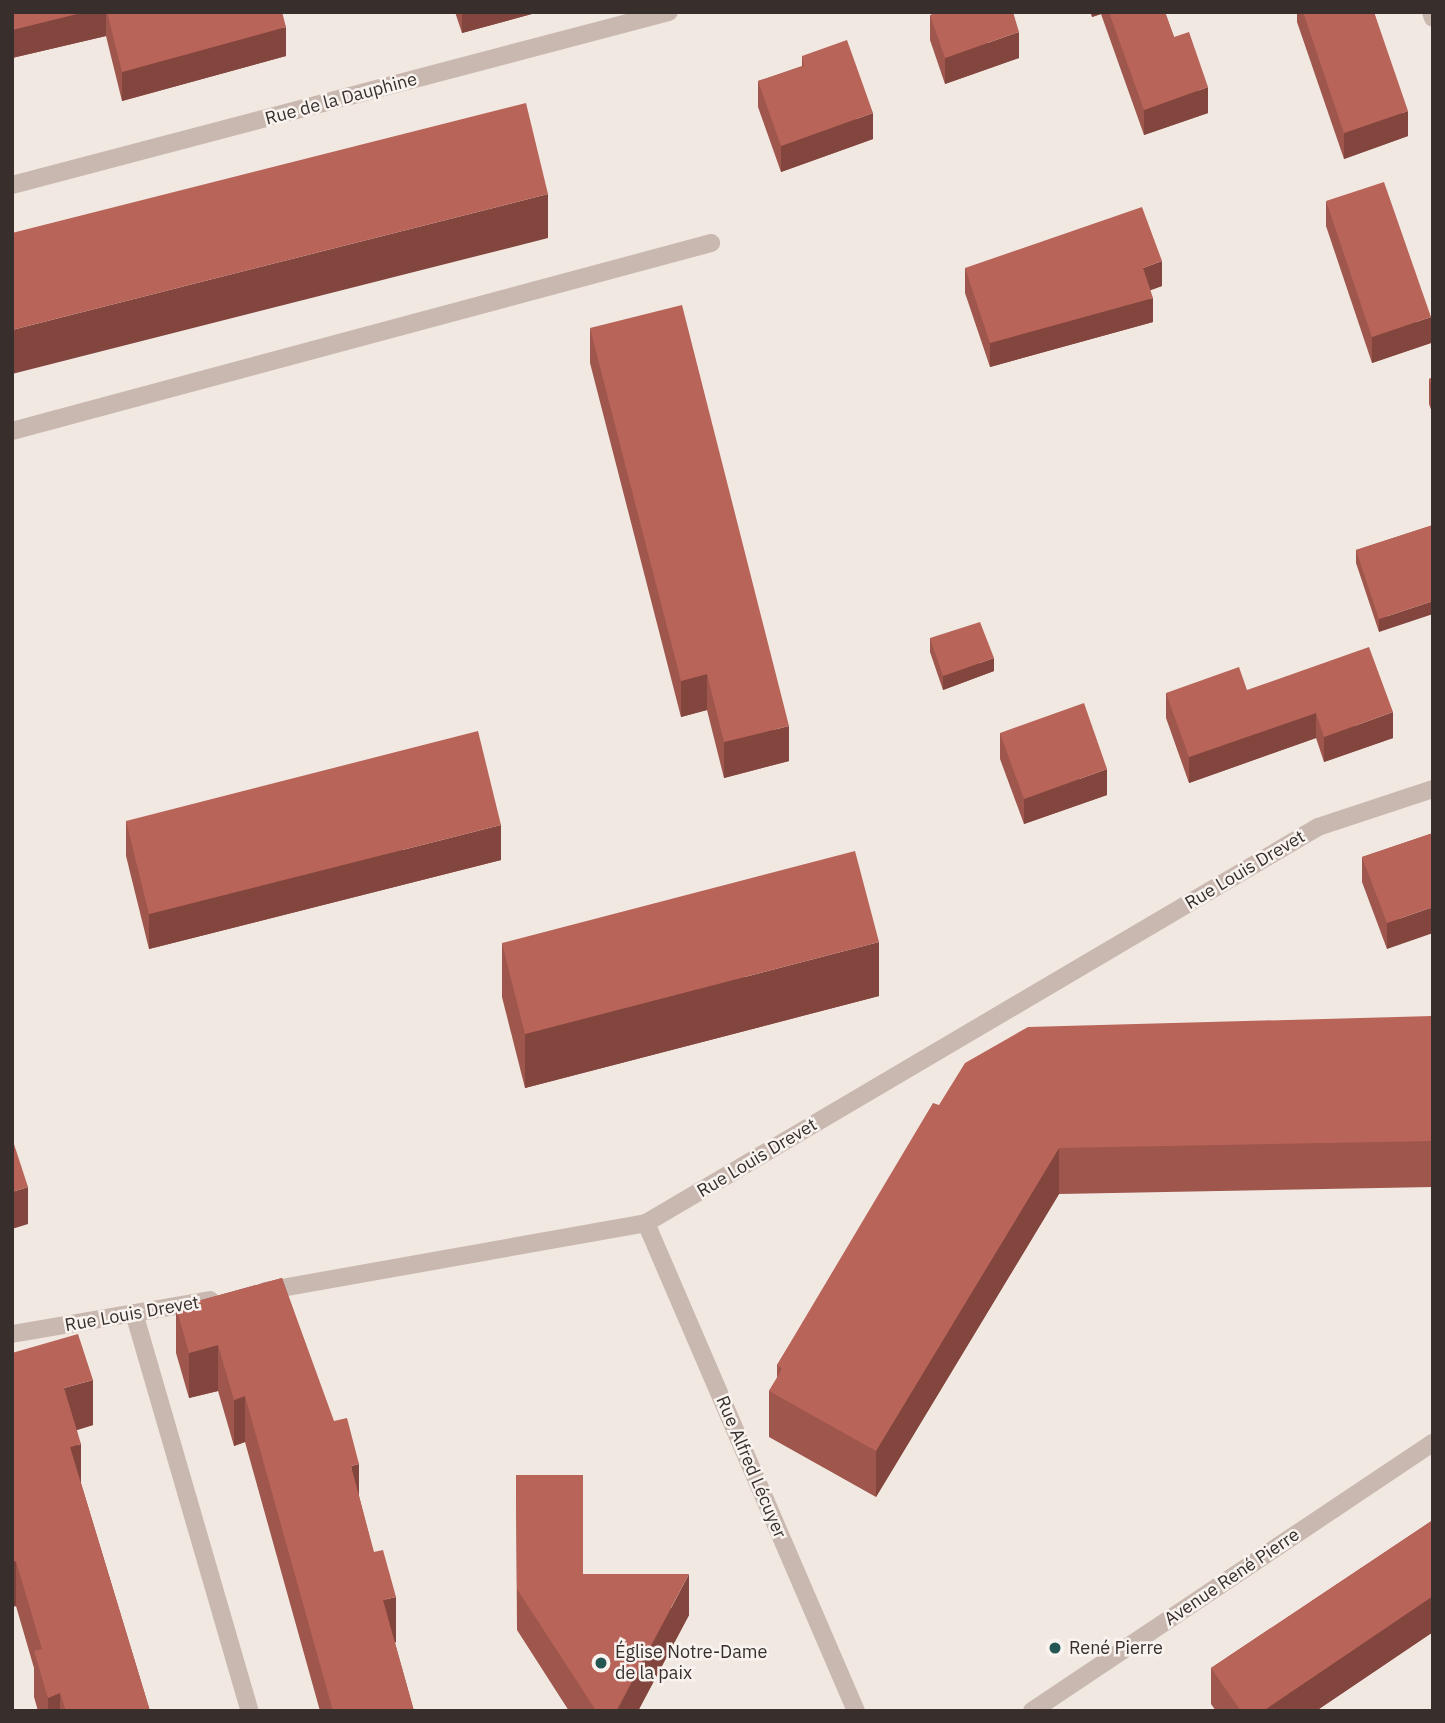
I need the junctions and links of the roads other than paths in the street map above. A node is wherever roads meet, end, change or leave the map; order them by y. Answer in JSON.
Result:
{"nodes":[{"id":1,"x":669,"y":12,"type":"edge"},
{"id":2,"x":1431,"y":12,"type":"edge"},
{"id":3,"x":1433,"y":18,"type":"edge"},
{"id":4,"x":12,"y":185,"type":"edge"},
{"id":5,"x":711,"y":243,"type":"dead end"},
{"id":6,"x":12,"y":431,"type":"edge"},
{"id":7,"x":1433,"y":789,"type":"edge"},
{"id":8,"x":646,"y":1223,"type":"junction"},
{"id":9,"x":134,"y":1313,"type":"junction"},
{"id":10,"x":12,"y":1334,"type":"edge"},
{"id":11,"x":1433,"y":1443,"type":"edge"},
{"id":12,"x":250,"y":1711,"type":"edge"},
{"id":13,"x":856,"y":1711,"type":"edge"},
{"id":14,"x":1032,"y":1711,"type":"edge"}],
"edges":[{"from":1,"to":4,"type":"street","name":"Rue de la Dauphine"},
{"from":2,"to":3,"type":"street"},
{"from":5,"to":6,"type":"street"},
{"from":7,"to":8,"type":"street","name":"Rue Louis Drevet"},
{"from":8,"to":9,"type":"street","name":"Rue Louis Drevet"},
{"from":8,"to":13,"type":"street","name":"Rue Alfred Lécuyer"},
{"from":9,"to":10,"type":"street","name":"Rue Louis Drevet"},
{"from":9,"to":12,"type":"street"},
{"from":11,"to":14,"type":"street","name":"Avenue René Pierre"}]}
